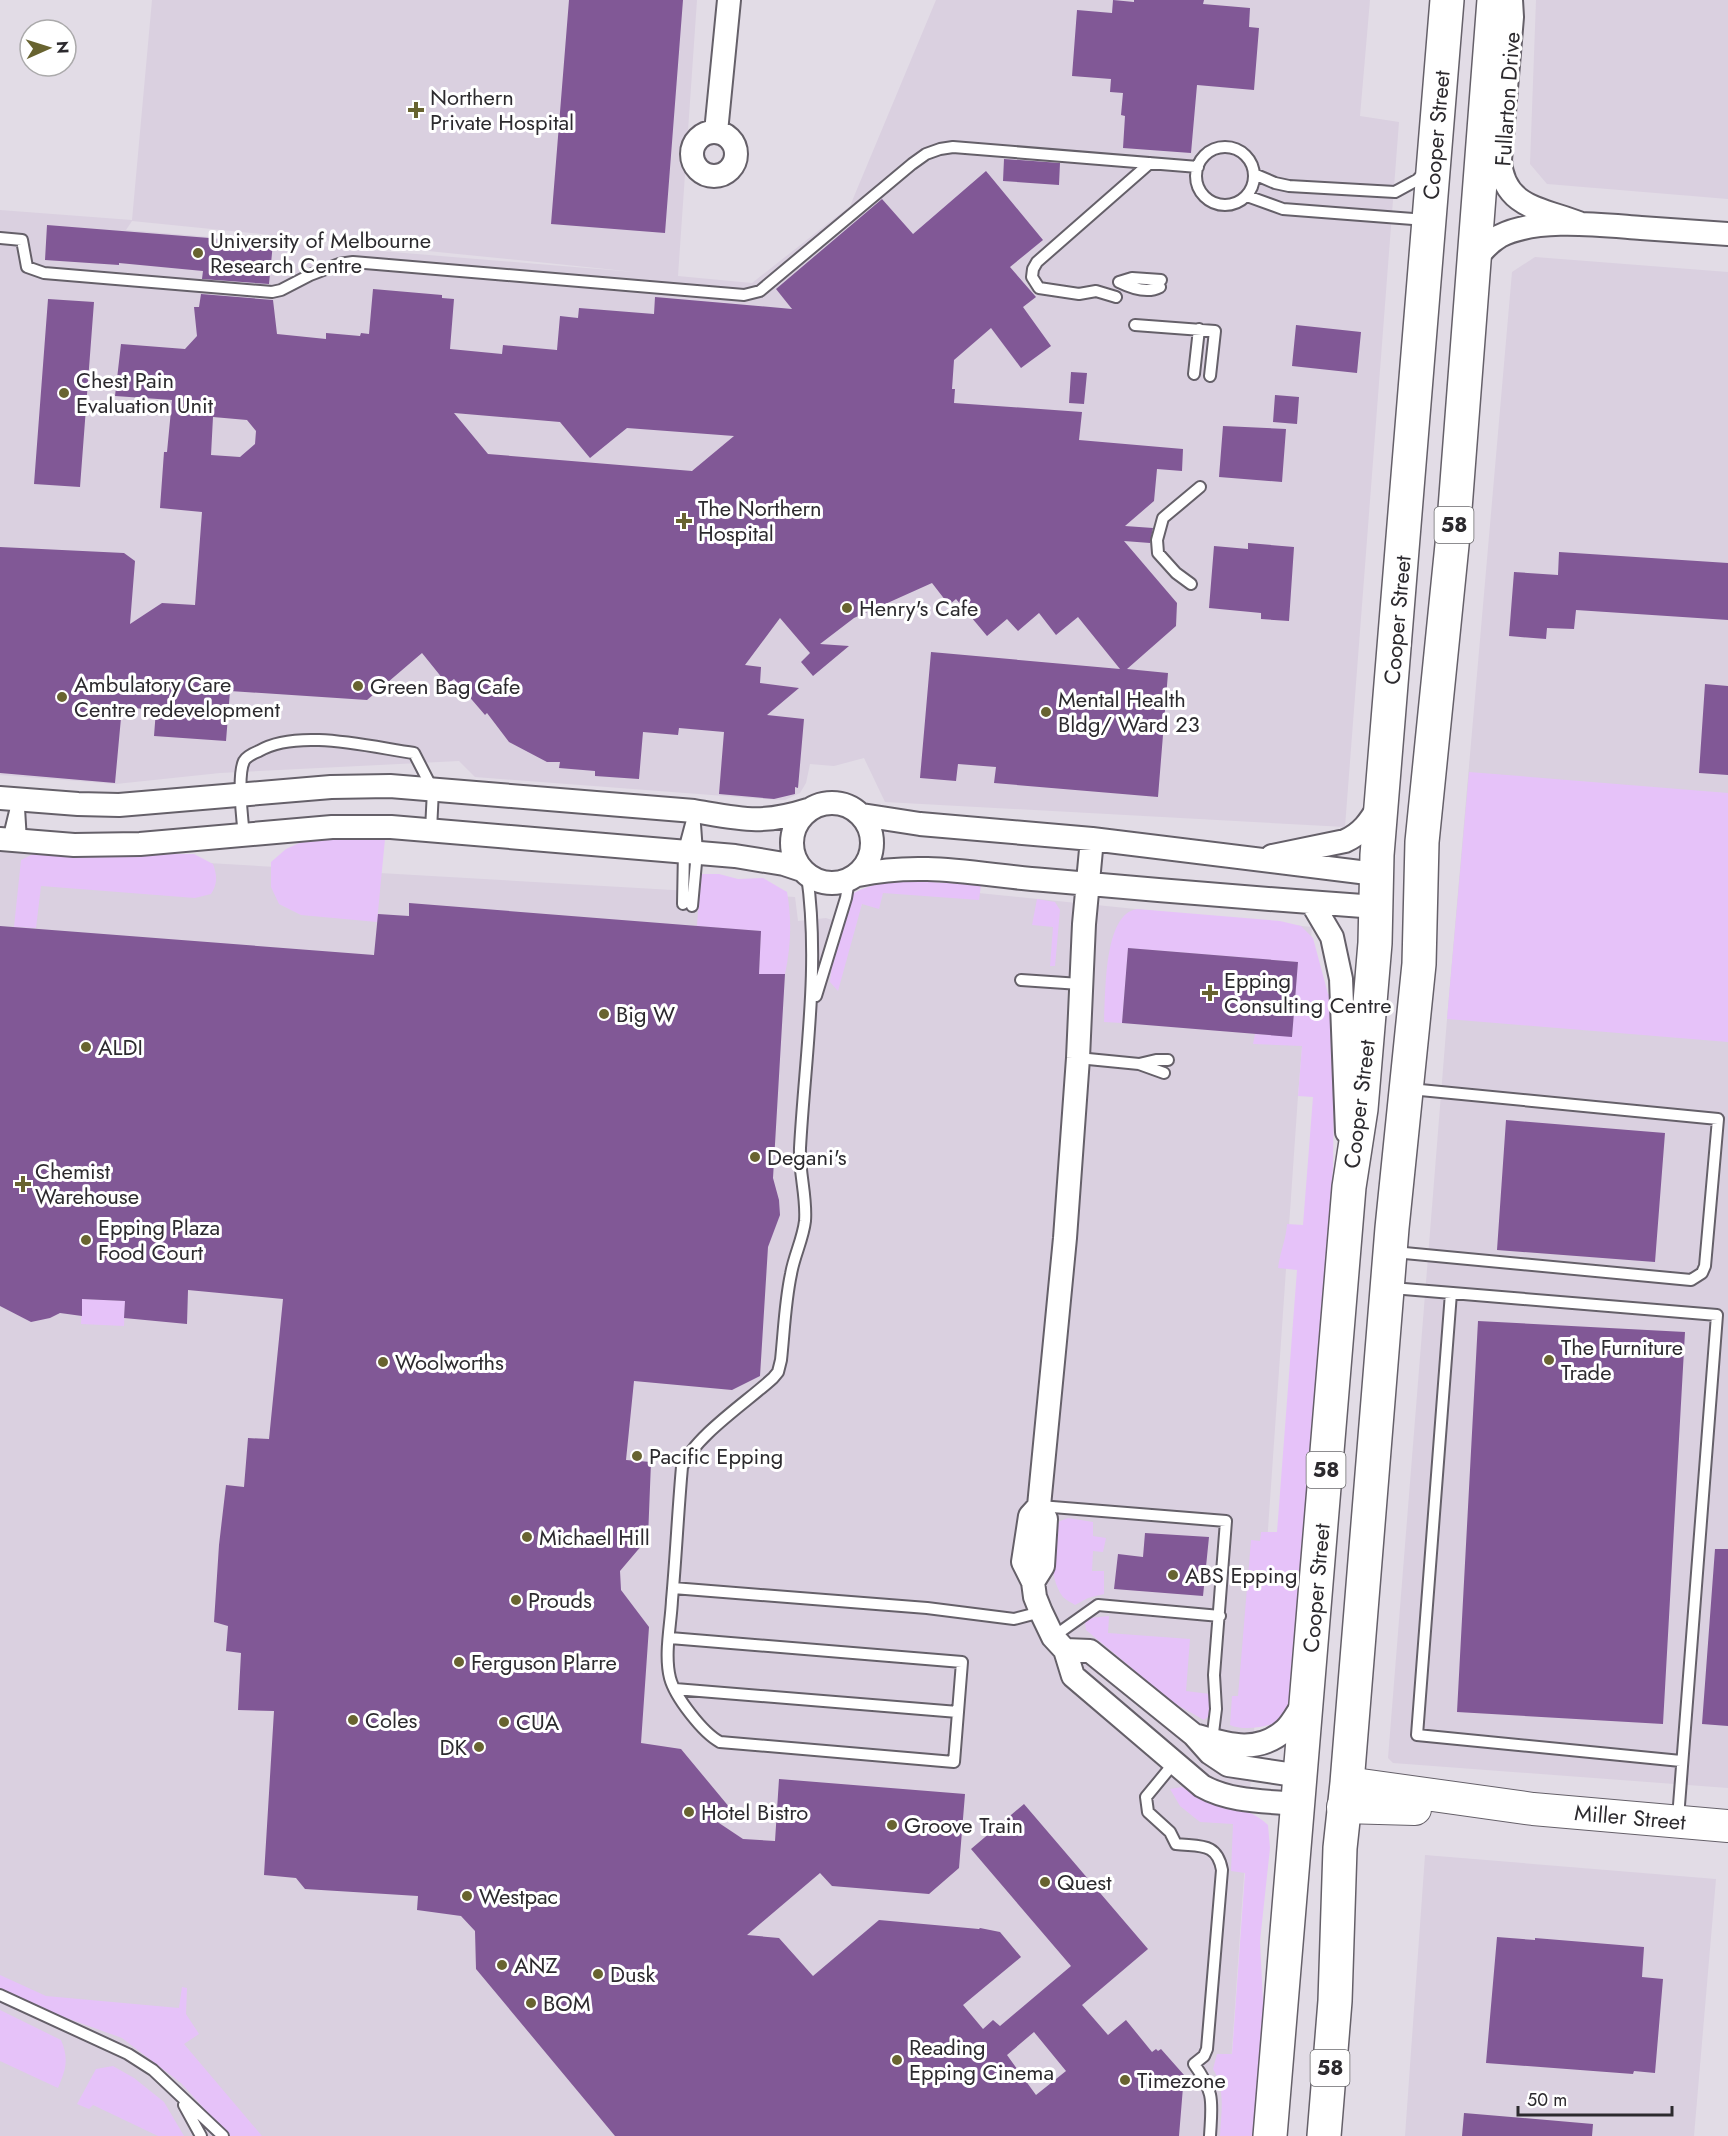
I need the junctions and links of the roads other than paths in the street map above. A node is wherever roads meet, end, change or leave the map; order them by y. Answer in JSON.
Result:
{"nodes":[{"id":1,"x":729,"y":0,"type":"edge"},
{"id":2,"x":1448,"y":0,"type":"edge"},
{"id":3,"x":1494,"y":0,"type":"edge"},
{"id":4,"x":1511,"y":0,"type":"edge"},
{"id":5,"x":716,"y":132,"type":"dead end"},
{"id":6,"x":1150,"y":163,"type":"junction"},
{"id":7,"x":1433,"y":165,"type":"junction"},
{"id":8,"x":1198,"y":167,"type":"junction"},
{"id":9,"x":1480,"y":172,"type":"junction"},
{"id":10,"x":1254,"y":174,"type":"junction"},
{"id":11,"x":1247,"y":196,"type":"junction"},
{"id":12,"x":1429,"y":220,"type":"junction"},
{"id":13,"x":1579,"y":223,"type":"junction"},
{"id":14,"x":1728,"y":234,"type":"edge"},
{"id":15,"x":0,"y":238,"type":"edge"},
{"id":16,"x":1473,"y":262,"type":"junction"},
{"id":17,"x":1116,"y":297,"type":"dead end"},
{"id":18,"x":1135,"y":325,"type":"dead end"},
{"id":19,"x":1199,"y":329,"type":"junction"},
{"id":20,"x":1194,"y":374,"type":"dead end"},
{"id":21,"x":1210,"y":376,"type":"dead end"},
{"id":22,"x":1200,"y":487,"type":"dead end"},
{"id":23,"x":1191,"y":584,"type":"dead end"},
{"id":24,"x":433,"y":790,"type":"junction"},
{"id":25,"x":241,"y":794,"type":"junction"},
{"id":26,"x":9,"y":798,"type":"edge"},
{"id":27,"x":1382,"y":801,"type":"junction"},
{"id":28,"x":808,"y":810,"type":"junction"},
{"id":29,"x":694,"y":811,"type":"junction"},
{"id":30,"x":862,"y":815,"type":"junction"},
{"id":31,"x":431,"y":831,"type":"junction"},
{"id":32,"x":244,"y":835,"type":"junction"},
{"id":33,"x":1092,"y":839,"type":"junction"},
{"id":34,"x":10,"y":840,"type":"edge"},
{"id":35,"x":690,"y":851,"type":"junction"},
{"id":36,"x":1252,"y":860,"type":"junction"},
{"id":37,"x":804,"y":872,"type":"junction"},
{"id":38,"x":1376,"y":874,"type":"junction"},
{"id":39,"x":1420,"y":877,"type":"junction"},
{"id":40,"x":854,"y":878,"type":"junction"},
{"id":41,"x":1087,"y":884,"type":"junction"},
{"id":42,"x":1312,"y":903,"type":"junction"},
{"id":43,"x":687,"y":905,"type":"dead end"},
{"id":44,"x":1376,"y":907,"type":"junction"},
{"id":45,"x":1421,"y":910,"type":"junction"},
{"id":46,"x":1021,"y":980,"type":"dead end"},
{"id":47,"x":1080,"y":984,"type":"junction"},
{"id":48,"x":811,"y":1014,"type":"junction"},
{"id":49,"x":1078,"y":1058,"type":"junction"},
{"id":50,"x":1168,"y":1060,"type":"dead end"},
{"id":51,"x":1139,"y":1064,"type":"junction"},
{"id":52,"x":1164,"y":1073,"type":"dead end"},
{"id":53,"x":1406,"y":1088,"type":"junction"},
{"id":54,"x":1349,"y":1187,"type":"junction"},
{"id":55,"x":1391,"y":1251,"type":"junction"},
{"id":56,"x":1388,"y":1287,"type":"junction"},
{"id":57,"x":1451,"y":1293,"type":"junction"},
{"id":58,"x":1040,"y":1506,"type":"junction"},
{"id":59,"x":674,"y":1588,"type":"junction"},
{"id":60,"x":1041,"y":1612,"type":"junction"},
{"id":61,"x":1220,"y":1616,"type":"junction"},
{"id":62,"x":670,"y":1638,"type":"junction"},
{"id":63,"x":1059,"y":1644,"type":"junction"},
{"id":64,"x":675,"y":1689,"type":"junction"},
{"id":65,"x":1307,"y":1699,"type":"junction"},
{"id":66,"x":958,"y":1712,"type":"junction"},
{"id":67,"x":1205,"y":1743,"type":"junction"},
{"id":68,"x":1681,"y":1761,"type":"junction"},
{"id":69,"x":1174,"y":1763,"type":"junction"},
{"id":70,"x":1299,"y":1790,"type":"junction"},
{"id":71,"x":1345,"y":1795,"type":"junction"},
{"id":72,"x":1678,"y":1821,"type":"junction"},
{"id":73,"x":1728,"y":1826,"type":"edge"},
{"id":74,"x":0,"y":1995,"type":"edge"},
{"id":75,"x":176,"y":2091,"type":"junction"},
{"id":76,"x":201,"y":2136,"type":"edge"},
{"id":77,"x":223,"y":2136,"type":"edge"},
{"id":78,"x":1210,"y":2136,"type":"edge"},
{"id":79,"x":1270,"y":2136,"type":"edge"},
{"id":80,"x":1324,"y":2136,"type":"edge"}],
"edges":[{"from":1,"to":5,"type":"street"},
{"from":2,"to":7,"type":"main road","name":"Cooper Street","number":"58"},
{"from":3,"to":9,"type":"main road","name":"Cooper Street","number":"58"},
{"from":4,"to":13,"type":"street","name":"Fullarton Drive"},
{"from":6,"to":8,"type":"lane"},
{"from":6,"to":15,"type":"lane"},
{"from":6,"to":17,"type":"lane"},
{"from":7,"to":10,"type":"lane"},
{"from":7,"to":12,"type":"main road","name":"Cooper Street","number":"58"},
{"from":8,"to":10,"type":"lane"},
{"from":8,"to":11,"type":"lane"},
{"from":9,"to":12,"type":"main road"},
{"from":9,"to":16,"type":"main road","name":"Cooper Street","number":"58"},
{"from":10,"to":11,"type":"lane"},
{"from":11,"to":12,"type":"lane"},
{"from":12,"to":27,"type":"main road","name":"Cooper Street","number":"58"},
{"from":13,"to":14,"type":"street","name":"Fullarton Drive"},
{"from":13,"to":16,"type":"street","name":"Fullarton Drive"},
{"from":16,"to":39,"type":"main road","name":"Cooper Street","number":"58"},
{"from":18,"to":19,"type":"lane"},
{"from":19,"to":20,"type":"lane"},
{"from":19,"to":21,"type":"lane"},
{"from":22,"to":23,"type":"lane"},
{"from":24,"to":25,"type":"street"},
{"from":24,"to":25,"type":"lane"},
{"from":24,"to":29,"type":"street"},
{"from":24,"to":31,"type":"lane"},
{"from":25,"to":26,"type":"street"},
{"from":25,"to":32,"type":"lane"},
{"from":26,"to":34,"type":"lane"},
{"from":27,"to":36,"type":"street"},
{"from":27,"to":38,"type":"main road","name":"Cooper Street","number":"58"},
{"from":28,"to":29,"type":"street"},
{"from":28,"to":30,"type":"street"},
{"from":28,"to":37,"type":"street"},
{"from":29,"to":35,"type":"lane"},
{"from":30,"to":33,"type":"street"},
{"from":30,"to":40,"type":"street"},
{"from":31,"to":32,"type":"street"},
{"from":31,"to":35,"type":"street"},
{"from":32,"to":34,"type":"street"},
{"from":33,"to":36,"type":"street"},
{"from":33,"to":41,"type":"street"},
{"from":35,"to":37,"type":"street"},
{"from":35,"to":43,"type":"lane"},
{"from":36,"to":38,"type":"street"},
{"from":37,"to":40,"type":"street"},
{"from":37,"to":48,"type":"lane"},
{"from":38,"to":39,"type":"main road"},
{"from":38,"to":44,"type":"main road","name":"Cooper Street","number":"58"},
{"from":39,"to":45,"type":"main road","name":"Cooper Street","number":"58"},
{"from":40,"to":41,"type":"street"},
{"from":40,"to":48,"type":"lane"},
{"from":41,"to":42,"type":"street"},
{"from":41,"to":47,"type":"street"},
{"from":42,"to":44,"type":"street"},
{"from":42,"to":54,"type":"street"},
{"from":44,"to":45,"type":"main road"},
{"from":44,"to":54,"type":"main road","name":"Cooper Street","number":"58"},
{"from":45,"to":53,"type":"main road","name":"Cooper Street","number":"58"},
{"from":46,"to":47,"type":"lane"},
{"from":47,"to":49,"type":"street"},
{"from":48,"to":59,"type":"lane"},
{"from":49,"to":51,"type":"lane"},
{"from":49,"to":58,"type":"street"},
{"from":50,"to":51,"type":"lane"},
{"from":51,"to":52,"type":"lane"},
{"from":53,"to":55,"type":"main road","name":"Cooper Street","number":"58"},
{"from":53,"to":55,"type":"lane"},
{"from":54,"to":65,"type":"main road","name":"Cooper Street","number":"58"},
{"from":55,"to":56,"type":"main road","name":"Cooper Street","number":"58"},
{"from":56,"to":57,"type":"lane"},
{"from":56,"to":71,"type":"main road","name":"Cooper Street","number":"58"},
{"from":57,"to":68,"type":"lane"},
{"from":57,"to":68,"type":"lane"},
{"from":58,"to":60,"type":"street"},
{"from":58,"to":61,"type":"lane"},
{"from":59,"to":60,"type":"lane"},
{"from":59,"to":62,"type":"lane"},
{"from":60,"to":63,"type":"street"},
{"from":61,"to":63,"type":"lane"},
{"from":61,"to":67,"type":"lane"},
{"from":62,"to":64,"type":"lane"},
{"from":62,"to":66,"type":"lane"},
{"from":63,"to":67,"type":"street"},
{"from":63,"to":69,"type":"street"},
{"from":64,"to":66,"type":"lane"},
{"from":64,"to":66,"type":"lane"},
{"from":65,"to":67,"type":"street"},
{"from":65,"to":70,"type":"main road","name":"Cooper Street","number":"58"},
{"from":67,"to":70,"type":"street"},
{"from":68,"to":72,"type":"lane"},
{"from":69,"to":70,"type":"street"},
{"from":69,"to":78,"type":"lane"},
{"from":70,"to":71,"type":"main road"},
{"from":70,"to":79,"type":"main road","name":"Cooper Street","number":"58"},
{"from":71,"to":72,"type":"street","name":"Miller Street"},
{"from":71,"to":80,"type":"main road","name":"Cooper Street","number":"58"},
{"from":72,"to":73,"type":"street","name":"Miller Street"},
{"from":74,"to":75,"type":"lane"},
{"from":75,"to":76,"type":"lane"},
{"from":75,"to":77,"type":"lane"}]}
